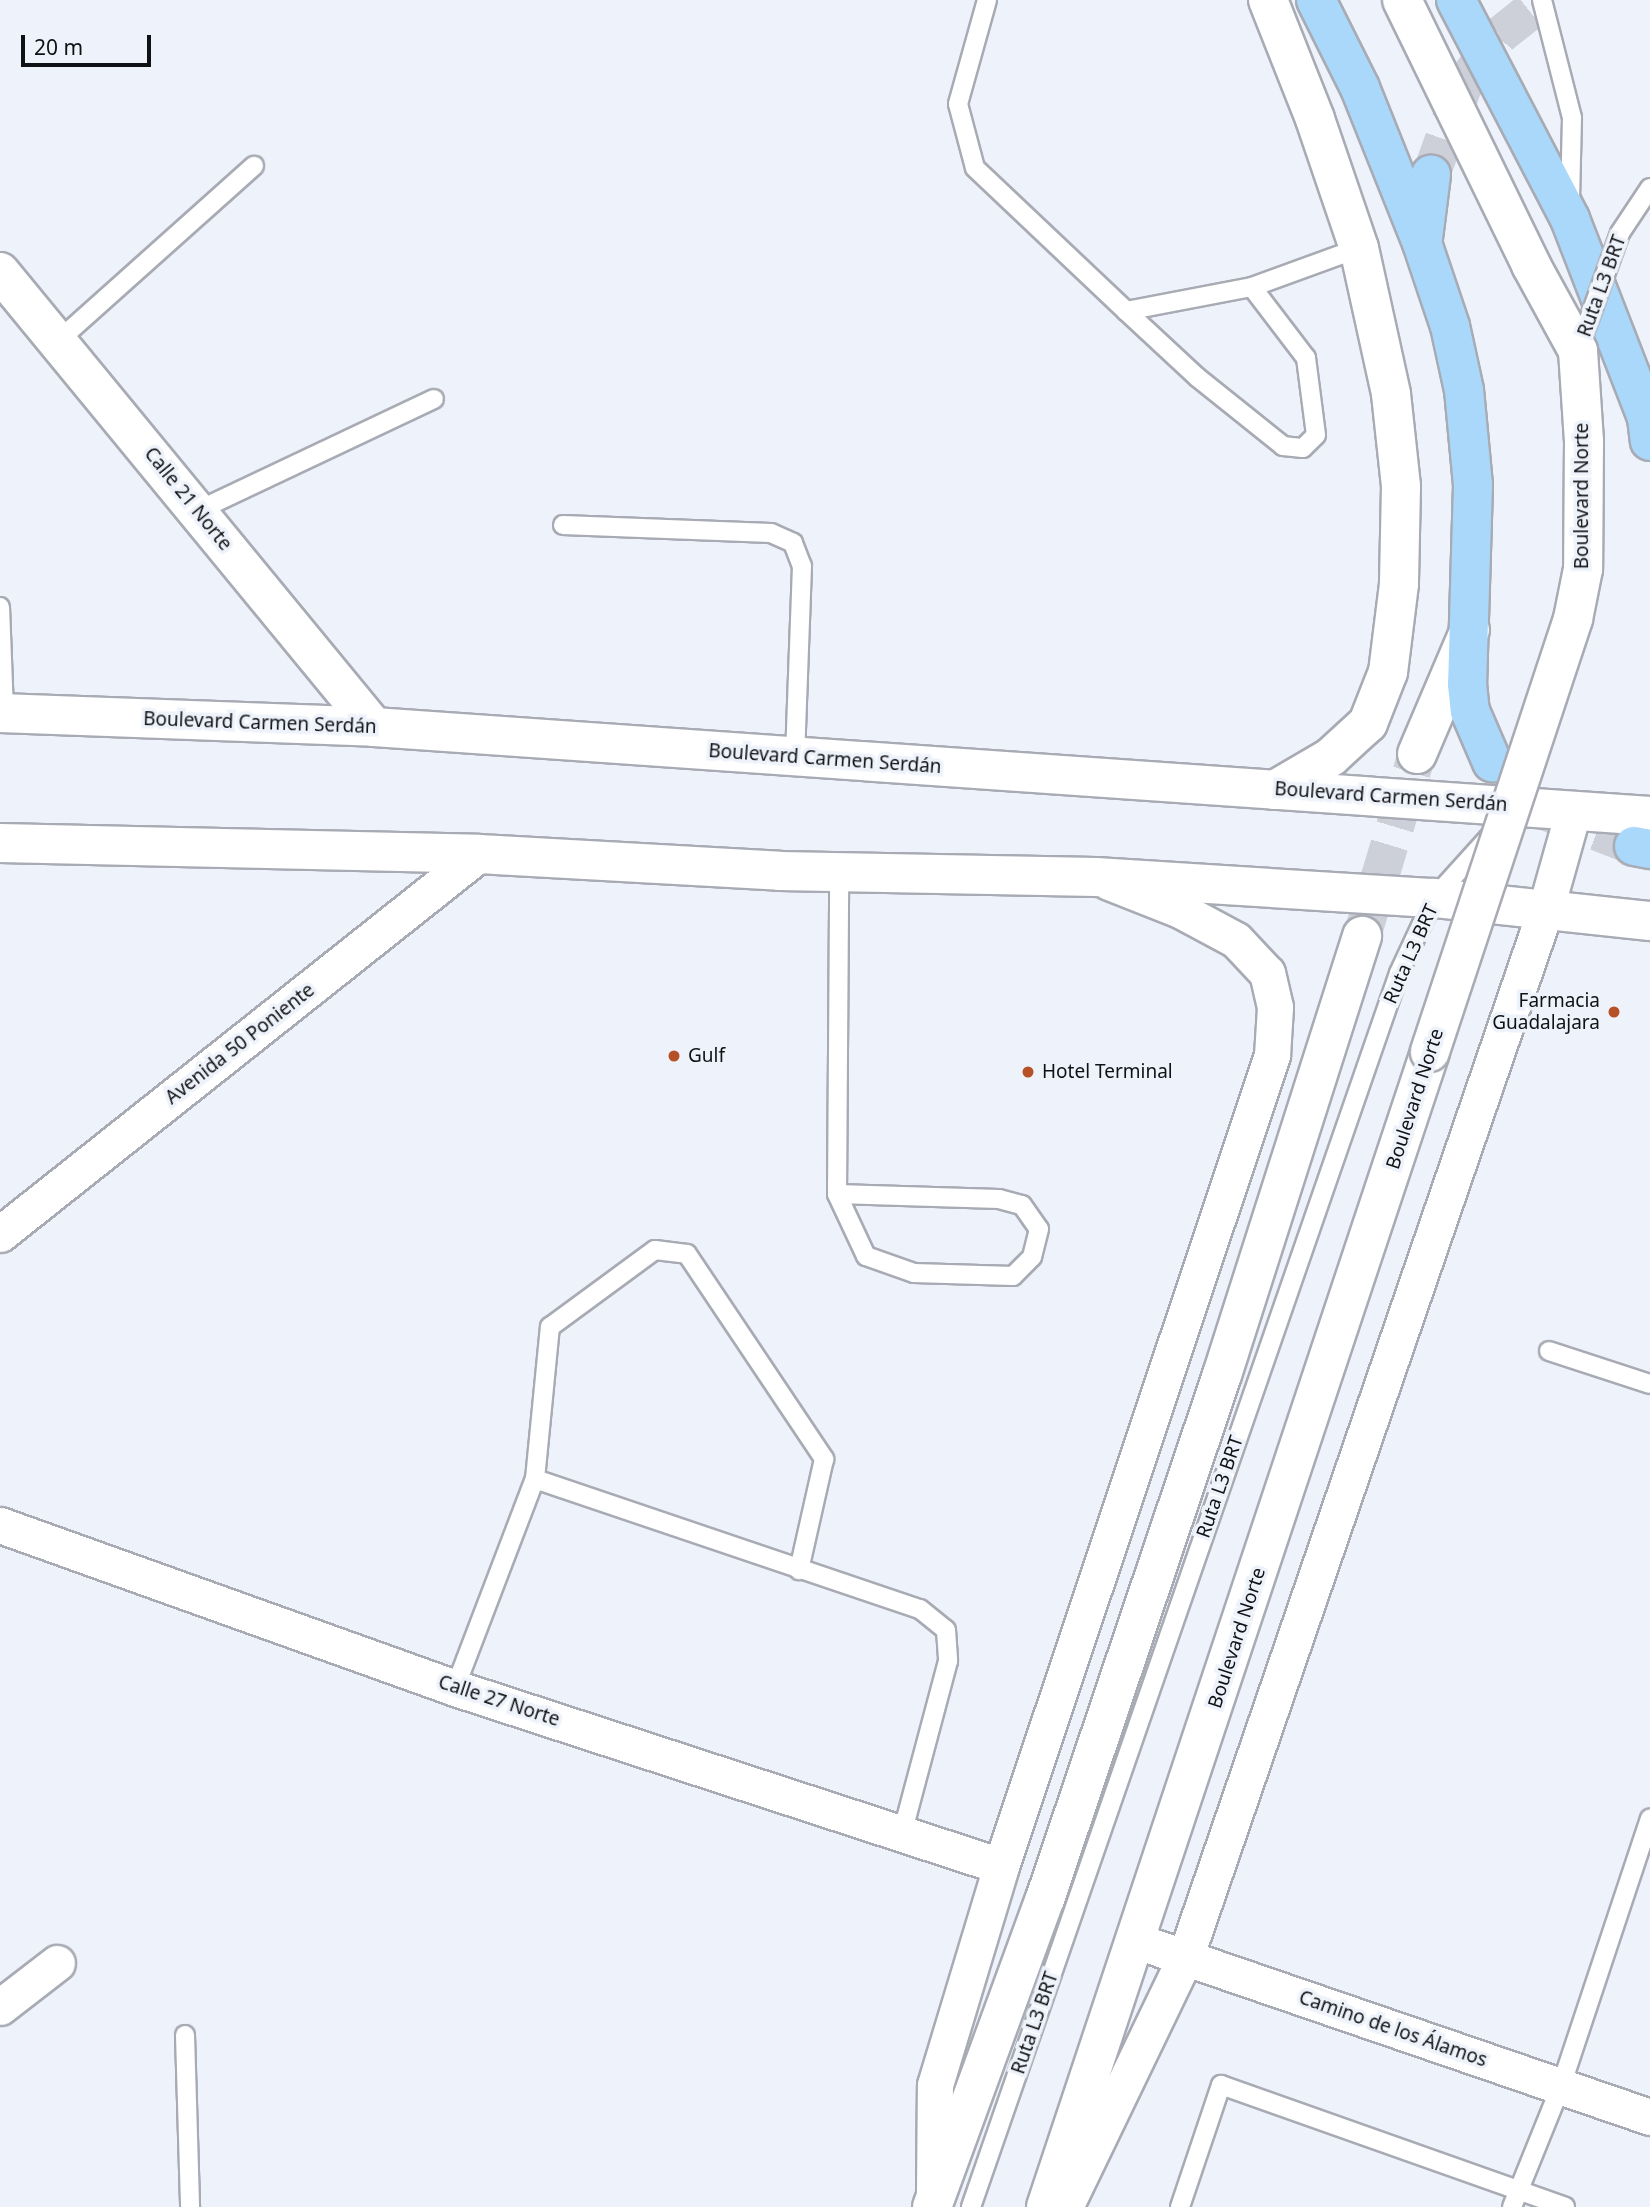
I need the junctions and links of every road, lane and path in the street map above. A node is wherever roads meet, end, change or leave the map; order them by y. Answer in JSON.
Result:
{"nodes":[{"id":1,"x":987,"y":0,"type":"edge"},
{"id":2,"x":1268,"y":0,"type":"edge"},
{"id":3,"x":1316,"y":0,"type":"edge"},
{"id":4,"x":1402,"y":0,"type":"edge"},
{"id":5,"x":1456,"y":0,"type":"edge"},
{"id":6,"x":1542,"y":0,"type":"edge"},
{"id":7,"x":254,"y":166,"type":"dead end"},
{"id":8,"x":1431,"y":175,"type":"tunnel mouth"},
{"id":9,"x":1650,"y":188,"type":"edge"},
{"id":10,"x":1570,"y":219,"type":"junction"},
{"id":11,"x":1422,"y":243,"type":"junction"},
{"id":12,"x":1359,"y":248,"type":"junction"},
{"id":13,"x":0,"y":272,"type":"edge"},
{"id":14,"x":1252,"y":286,"type":"junction"},
{"id":15,"x":1126,"y":311,"type":"junction"},
{"id":16,"x":58,"y":341,"type":"junction"},
{"id":17,"x":1578,"y":351,"type":"junction"},
{"id":18,"x":434,"y":399,"type":"dead end"},
{"id":19,"x":1650,"y":441,"type":"edge"},
{"id":20,"x":197,"y":511,"type":"junction"},
{"id":21,"x":563,"y":525,"type":"dead end"},
{"id":22,"x":0,"y":607,"type":"edge"},
{"id":23,"x":1471,"y":628,"type":"junction"},
{"id":24,"x":2,"y":713,"type":"edge"},
{"id":25,"x":374,"y":727,"type":"junction"},
{"id":26,"x":1416,"y":754,"type":"tunnel mouth"},
{"id":27,"x":795,"y":757,"type":"junction"},
{"id":28,"x":1492,"y":762,"type":"dead end"},
{"id":29,"x":1275,"y":790,"type":"junction"},
{"id":30,"x":1531,"y":806,"type":"junction"},
{"id":31,"x":1573,"y":811,"type":"junction"},
{"id":32,"x":1645,"y":837,"type":"edge"},
{"id":33,"x":0,"y":843,"type":"edge"},
{"id":34,"x":479,"y":854,"type":"junction"},
{"id":35,"x":839,"y":872,"type":"junction"},
{"id":36,"x":1096,"y":877,"type":"junction"},
{"id":37,"x":1434,"y":898,"type":"junction"},
{"id":38,"x":1546,"y":908,"type":"junction"},
{"id":39,"x":1650,"y":921,"type":"edge"},
{"id":40,"x":1362,"y":936,"type":"tunnel mouth"},
{"id":41,"x":837,"y":1194,"type":"junction"},
{"id":42,"x":0,"y":1234,"type":"edge"},
{"id":43,"x":1549,"y":1351,"type":"dead end"},
{"id":44,"x":1650,"y":1384,"type":"edge"},
{"id":45,"x":535,"y":1479,"type":"junction"},
{"id":46,"x":0,"y":1525,"type":"edge"},
{"id":47,"x":799,"y":1570,"type":"junction"},
{"id":48,"x":455,"y":1688,"type":"junction"},
{"id":49,"x":1650,"y":1818,"type":"edge"},
{"id":50,"x":902,"y":1830,"type":"junction"},
{"id":51,"x":1001,"y":1866,"type":"junction"},
{"id":52,"x":1137,"y":1941,"type":"junction"},
{"id":53,"x":1185,"y":1958,"type":"junction"},
{"id":54,"x":57,"y":1963,"type":"dead end"},
{"id":55,"x":0,"y":2007,"type":"edge"},
{"id":56,"x":185,"y":2035,"type":"dead end"},
{"id":57,"x":1561,"y":2086,"type":"junction"},
{"id":58,"x":1650,"y":2117,"type":"edge"},
{"id":59,"x":1072,"y":2131,"type":"junction"},
{"id":60,"x":1083,"y":2170,"type":"junction"},
{"id":61,"x":1515,"y":2198,"type":"edge"},
{"id":62,"x":933,"y":2205,"type":"edge"},
{"id":63,"x":190,"y":2207,"type":"edge"},
{"id":64,"x":971,"y":2207,"type":"edge"},
{"id":65,"x":1046,"y":2207,"type":"edge"},
{"id":66,"x":1065,"y":2207,"type":"edge"},
{"id":67,"x":1081,"y":2207,"type":"edge"},
{"id":68,"x":1180,"y":2207,"type":"edge"},
{"id":69,"x":1565,"y":2207,"type":"edge"}],
"edges":[{"from":1,"to":15,"type":"lane"},
{"from":2,"to":12,"type":"main road"},
{"from":3,"to":11,"type":"main road"},
{"from":4,"to":17,"type":"main road","name":"Boulevard Norte","bridge":true},
{"from":5,"to":10,"type":"main road"},
{"from":6,"to":10,"type":"lane"},
{"from":7,"to":16,"type":"lane"},
{"from":8,"to":11,"type":"main road"},
{"from":9,"to":17,"type":"lane","name":"Ruta L3 BRT","bridge":true},
{"from":10,"to":19,"type":"main road"},
{"from":11,"to":23,"type":"main road"},
{"from":12,"to":14,"type":"lane"},
{"from":12,"to":29,"type":"main road"},
{"from":13,"to":16,"type":"main road","name":"Calle 21 Norte"},
{"from":14,"to":15,"type":"lane"},
{"from":14,"to":15,"type":"lane"},
{"from":16,"to":20,"type":"main road","name":"Calle 21 Norte"},
{"from":17,"to":52,"type":"main road","name":"Boulevard Norte","bridge":true},
{"from":18,"to":20,"type":"lane"},
{"from":20,"to":25,"type":"main road","name":"Calle 21 Norte"},
{"from":21,"to":27,"type":"lane"},
{"from":22,"to":24,"type":"lane"},
{"from":23,"to":26,"type":"main road"},
{"from":23,"to":28,"type":"main road"},
{"from":24,"to":25,"type":"main road","name":"Boulevard Carmen Serdán"},
{"from":25,"to":27,"type":"main road","name":"Boulevard Carmen Serdán"},
{"from":27,"to":29,"type":"main road","name":"Boulevard Carmen Serdán"},
{"from":29,"to":30,"type":"main road","name":"Boulevard Carmen Serdán"},
{"from":30,"to":31,"type":"main road","name":"Boulevard Carmen Serdán"},
{"from":30,"to":37,"type":"lane","name":"Ruta L3 BRT"},
{"from":31,"to":32,"type":"main road","name":"Boulevard Carmen Serdán"},
{"from":31,"to":38,"type":"street"},
{"from":33,"to":34,"type":"main road"},
{"from":34,"to":35,"type":"main road"},
{"from":34,"to":42,"type":"street","name":"Avenida 50 Poniente"},
{"from":35,"to":36,"type":"main road"},
{"from":35,"to":41,"type":"lane"},
{"from":36,"to":37,"type":"main road"},
{"from":36,"to":51,"type":"street"},
{"from":37,"to":38,"type":"main road"},
{"from":37,"to":64,"type":"lane","name":"Ruta L3 BRT"},
{"from":38,"to":39,"type":"main road"},
{"from":38,"to":53,"type":"street"},
{"from":40,"to":62,"type":"main road"},
{"from":41,"to":41,"type":"lane"},
{"from":43,"to":44,"type":"lane"},
{"from":45,"to":47,"type":"lane"},
{"from":45,"to":47,"type":"lane"},
{"from":45,"to":48,"type":"lane"},
{"from":46,"to":48,"type":"street","name":"Calle 27 Norte"},
{"from":47,"to":50,"type":"lane"},
{"from":48,"to":50,"type":"street","name":"Calle 27 Norte"},
{"from":49,"to":57,"type":"lane"},
{"from":50,"to":51,"type":"street","name":"Calle 27 Norte"},
{"from":51,"to":62,"type":"street"},
{"from":52,"to":53,"type":"street","name":"Camino de los Álamos"},
{"from":52,"to":59,"type":"main road","name":"Boulevard Norte"},
{"from":53,"to":57,"type":"street","name":"Camino de los Álamos"},
{"from":53,"to":60,"type":"street"},
{"from":54,"to":55,"type":"street"},
{"from":56,"to":63,"type":"lane"},
{"from":57,"to":58,"type":"street","name":"Camino de los Álamos"},
{"from":57,"to":61,"type":"lane"},
{"from":59,"to":60,"type":"lane"},
{"from":59,"to":65,"type":"main road","name":"Boulevard Norte"},
{"from":60,"to":66,"type":"street"},
{"from":60,"to":67,"type":"lane"},
{"from":61,"to":68,"type":"lane"},
{"from":61,"to":69,"type":"lane"}]}
